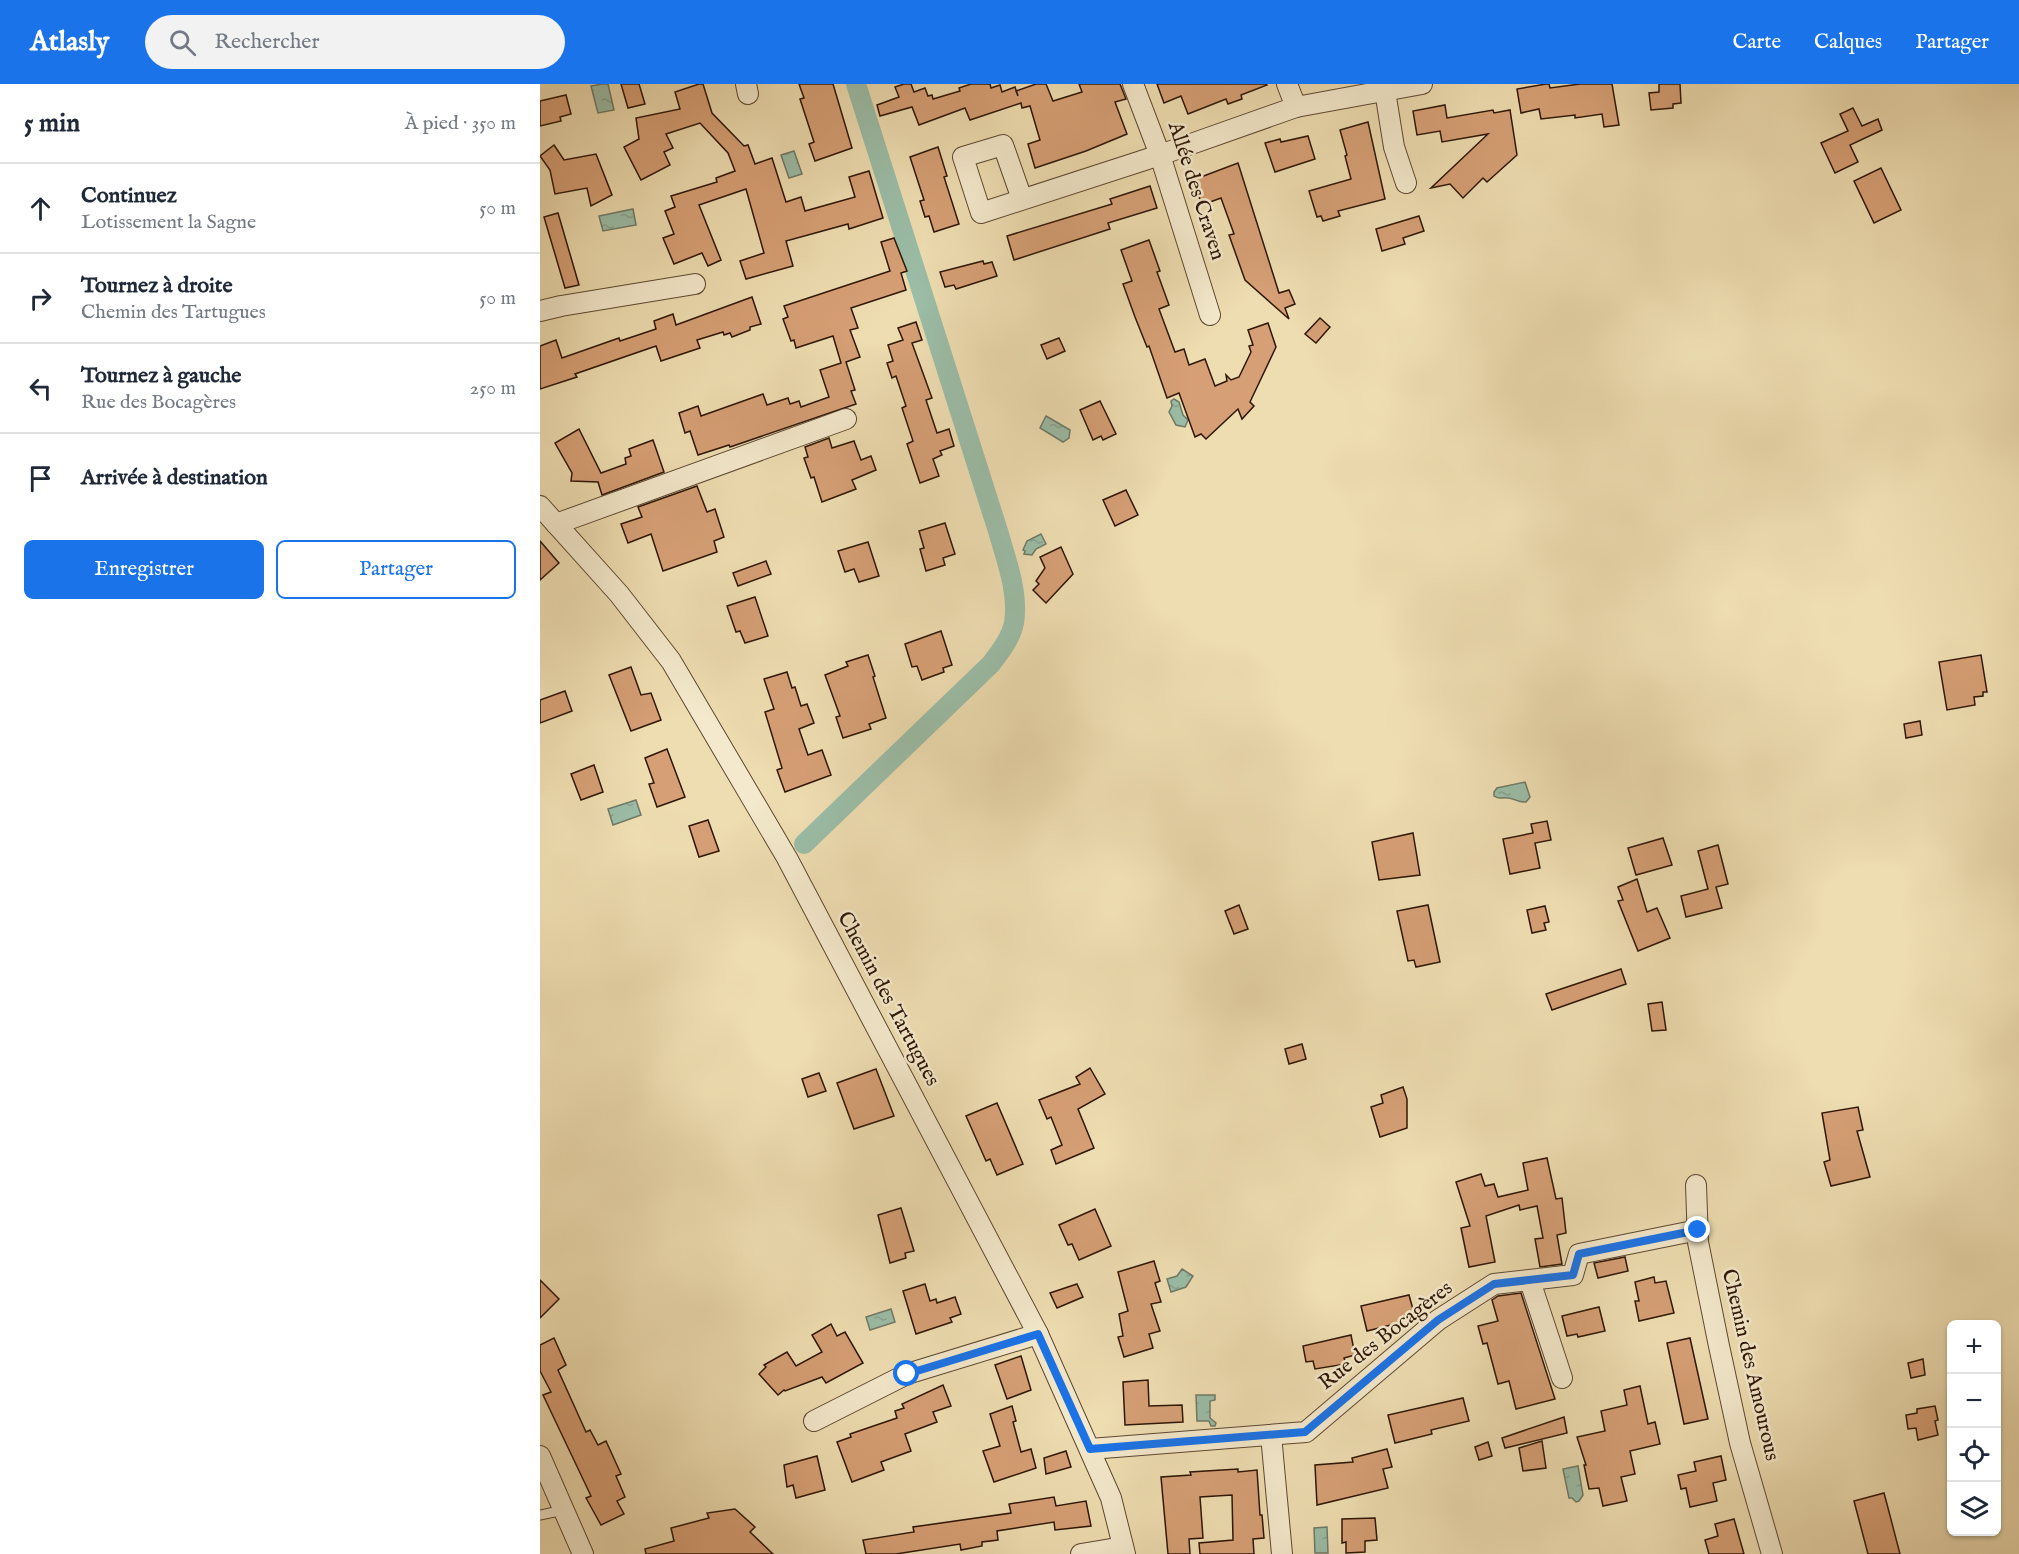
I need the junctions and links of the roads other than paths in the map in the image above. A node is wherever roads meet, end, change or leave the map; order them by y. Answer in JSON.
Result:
{"nodes":[{"id":1,"x":1133,"y":84,"type":"edge"},
{"id":2,"x":1287,"y":84,"type":"edge"},
{"id":3,"x":1422,"y":84,"type":"edge"},
{"id":4,"x":1385,"y":91,"type":"junction"},
{"id":5,"x":1296,"y":106,"type":"junction"},
{"id":6,"x":1160,"y":154,"type":"junction"},
{"id":7,"x":1406,"y":183,"type":"dead end"},
{"id":8,"x":1022,"y":199,"type":"dead end"},
{"id":9,"x":695,"y":284,"type":"dead end"},
{"id":10,"x":540,"y":311,"type":"edge"},
{"id":11,"x":1210,"y":315,"type":"dead end"},
{"id":12,"x":846,"y":419,"type":"dead end"},
{"id":13,"x":540,"y":506,"type":"edge"},
{"id":14,"x":556,"y":524,"type":"junction"},
{"id":15,"x":1696,"y":1185,"type":"dead end"},
{"id":16,"x":1698,"y":1230,"type":"junction"},
{"id":17,"x":1530,"y":1281,"type":"junction"},
{"id":18,"x":1038,"y":1334,"type":"junction"},
{"id":19,"x":1562,"y":1378,"type":"dead end"},
{"id":20,"x":814,"y":1421,"type":"dead end"},
{"id":21,"x":1271,"y":1435,"type":"junction"},
{"id":22,"x":1090,"y":1449,"type":"junction"},
{"id":23,"x":540,"y":1456,"type":"edge"},
{"id":24,"x":564,"y":1510,"type":"junction"},
{"id":25,"x":540,"y":1515,"type":"edge"},
{"id":26,"x":1124,"y":1550,"type":"edge"},
{"id":27,"x":583,"y":1554,"type":"edge"},
{"id":28,"x":1081,"y":1554,"type":"edge"},
{"id":29,"x":1282,"y":1554,"type":"edge"},
{"id":30,"x":1772,"y":1554,"type":"edge"}],
"edges":[{"from":1,"to":6,"type":"street","name":"Allée des Craven"},
{"from":2,"to":5,"type":"street"},
{"from":3,"to":4,"type":"street"},
{"from":4,"to":5,"type":"street"},
{"from":4,"to":7,"type":"street"},
{"from":5,"to":6,"type":"street"},
{"from":6,"to":8,"type":"street"},
{"from":6,"to":11,"type":"street","name":"Allée des Craven"},
{"from":9,"to":10,"type":"street"},
{"from":12,"to":14,"type":"street"},
{"from":13,"to":14,"type":"street","name":"Chemin des Tartugues"},
{"from":14,"to":18,"type":"street","name":"Chemin des Tartugues"},
{"from":15,"to":16,"type":"street","name":"Chemin des Amourous"},
{"from":16,"to":17,"type":"street","name":"Rue des Bocagères"},
{"from":16,"to":30,"type":"street","name":"Chemin des Amourous"},
{"from":17,"to":19,"type":"street"},
{"from":17,"to":21,"type":"street","name":"Rue des Bocagères"},
{"from":18,"to":20,"type":"street"},
{"from":18,"to":22,"type":"street","name":"Chemin des Tartugues"},
{"from":21,"to":22,"type":"street","name":"Rue des Bocagères"},
{"from":21,"to":29,"type":"street"},
{"from":22,"to":26,"type":"street","name":"Chemin des Tartugues"},
{"from":23,"to":24,"type":"street"},
{"from":24,"to":25,"type":"lane"},
{"from":24,"to":27,"type":"street"},
{"from":26,"to":28,"type":"street"}]}
